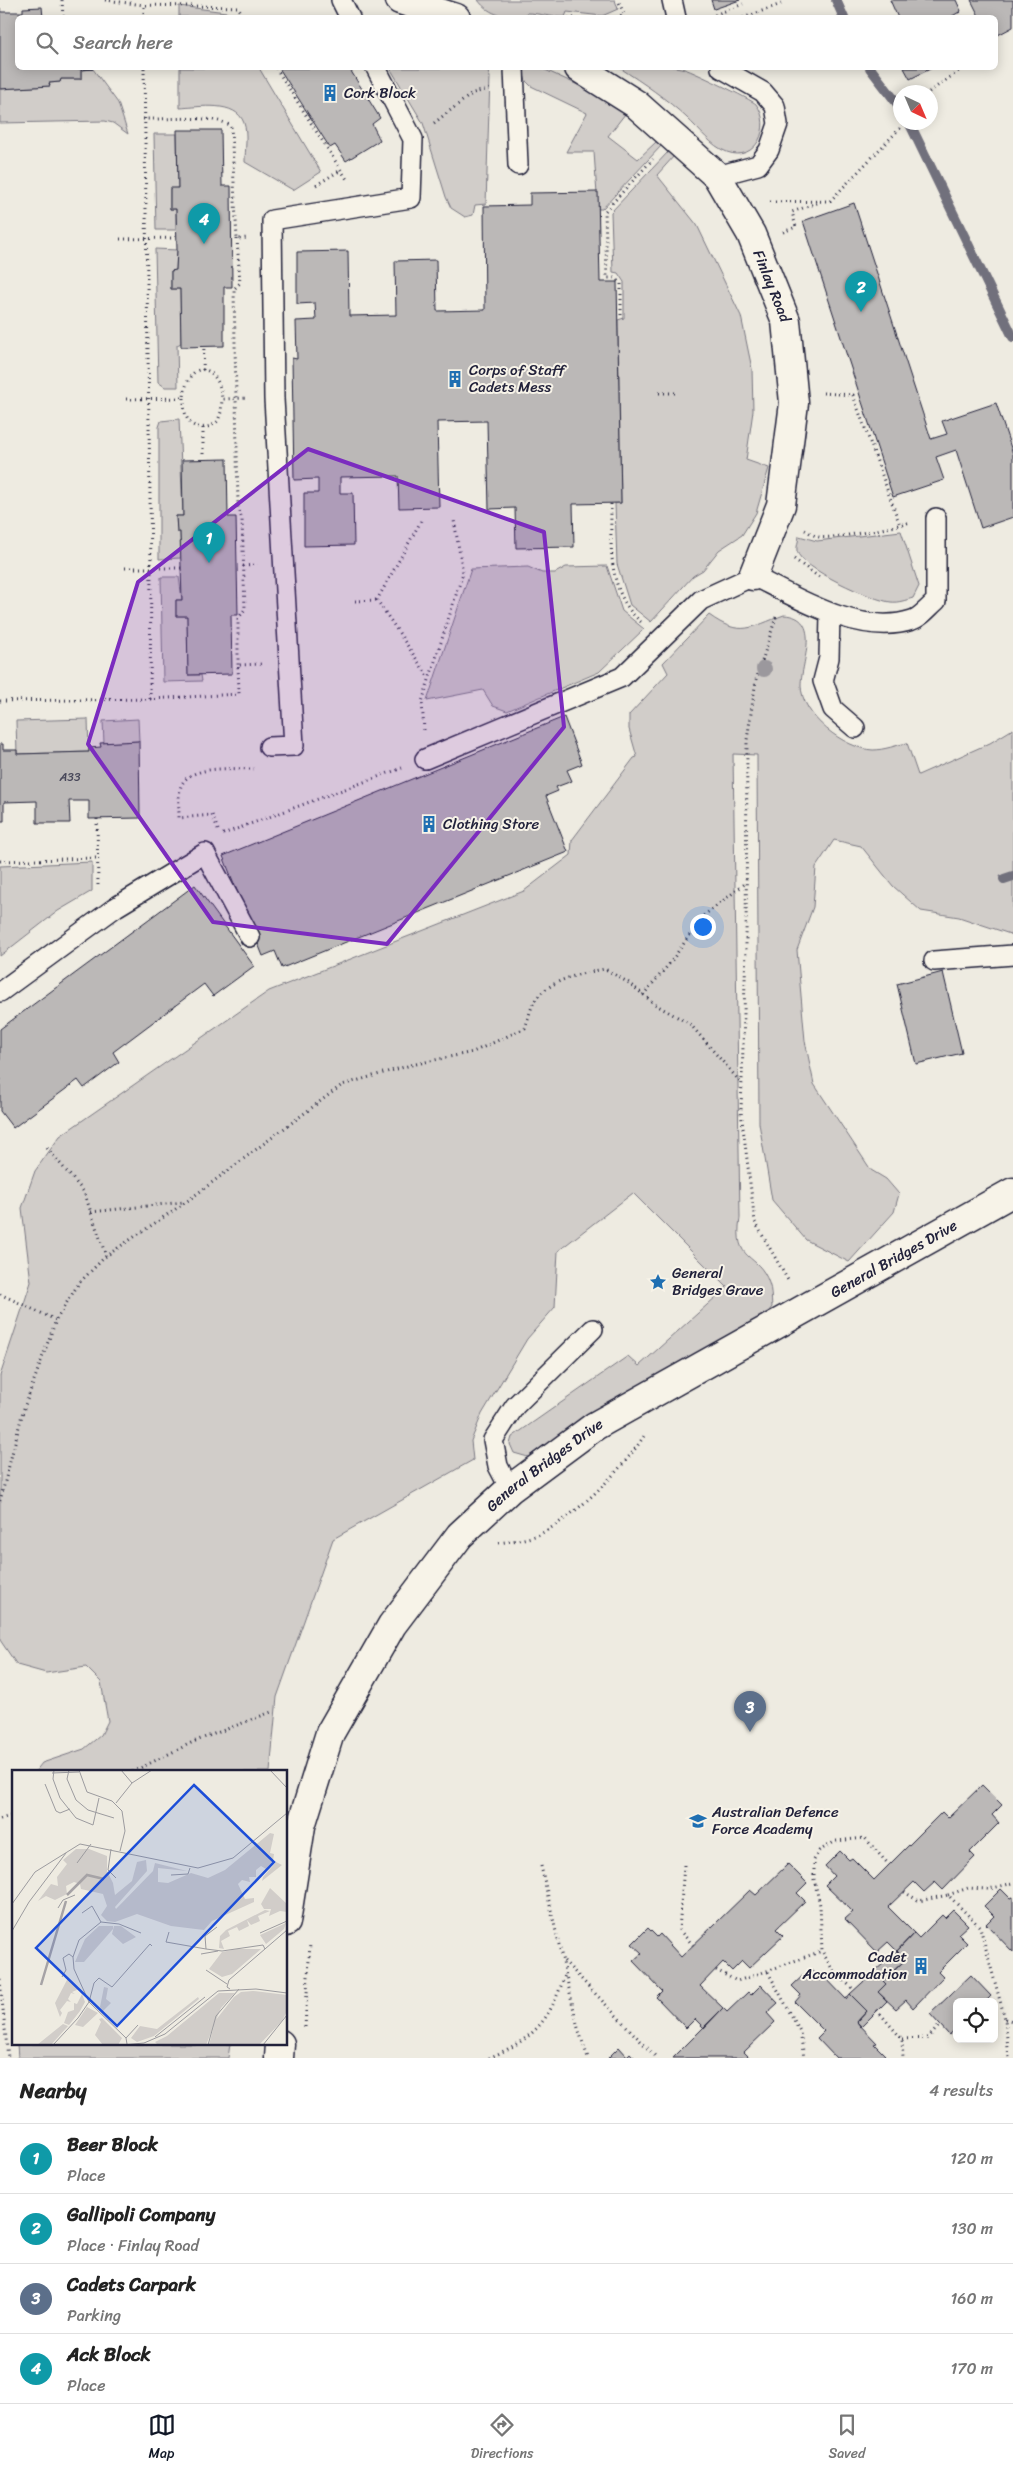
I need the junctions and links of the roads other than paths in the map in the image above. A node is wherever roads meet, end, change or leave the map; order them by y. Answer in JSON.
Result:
{"nodes":[{"id":1,"x":341,"y":0,"type":"edge"},
{"id":2,"x":400,"y":0,"type":"edge"},
{"id":3,"x":672,"y":0,"type":"edge"},
{"id":4,"x":348,"y":15,"type":"edge"},
{"id":5,"x":447,"y":15,"type":"edge"},
{"id":6,"x":675,"y":15,"type":"edge"},
{"id":7,"x":377,"y":70,"type":"edge"},
{"id":8,"x":582,"y":70,"type":"edge"},
{"id":9,"x":725,"y":70,"type":"edge"},
{"id":10,"x":514,"y":75,"type":"edge"},
{"id":11,"x":518,"y":165,"type":"dead end"},
{"id":12,"x":717,"y":176,"type":"junction"},
{"id":13,"x":936,"y":518,"type":"road end"},
{"id":14,"x":753,"y":576,"type":"junction"},
{"id":15,"x":830,"y":614,"type":"junction"},
{"id":16,"x":855,"y":728,"type":"dead end"},
{"id":17,"x":269,"y":747,"type":"dead end"},
{"id":18,"x":426,"y":759,"type":"road end"},
{"id":19,"x":250,"y":937,"type":"dead end"},
{"id":20,"x":1013,"y":955,"type":"edge"},
{"id":21,"x":934,"y":961,"type":"dead end"},
{"id":22,"x":0,"y":992,"type":"edge"},
{"id":23,"x":1013,"y":1192,"type":"edge"},
{"id":24,"x":592,"y":1329,"type":"dead end"},
{"id":25,"x":510,"y":1489,"type":"junction"},
{"id":26,"x":288,"y":1909,"type":"edge"}],
"edges":[{"from":1,"to":4,"type":"lane"},
{"from":2,"to":5,"type":"street"},
{"from":3,"to":6,"type":"lane"},
{"from":7,"to":17,"type":"lane"},
{"from":8,"to":12,"type":"street","name":"Finlay Road"},
{"from":9,"to":12,"type":"lane"},
{"from":10,"to":11,"type":"lane"},
{"from":12,"to":14,"type":"street","name":"Finlay Road"},
{"from":13,"to":15,"type":"lane"},
{"from":14,"to":15,"type":"lane"},
{"from":14,"to":18,"type":"lane"},
{"from":15,"to":16,"type":"lane"},
{"from":19,"to":22,"type":"lane"},
{"from":20,"to":21,"type":"lane"},
{"from":23,"to":25,"type":"street","name":"General Bridges Drive"},
{"from":24,"to":25,"type":"lane"},
{"from":25,"to":26,"type":"street","name":"General Bridges Drive"}]}
